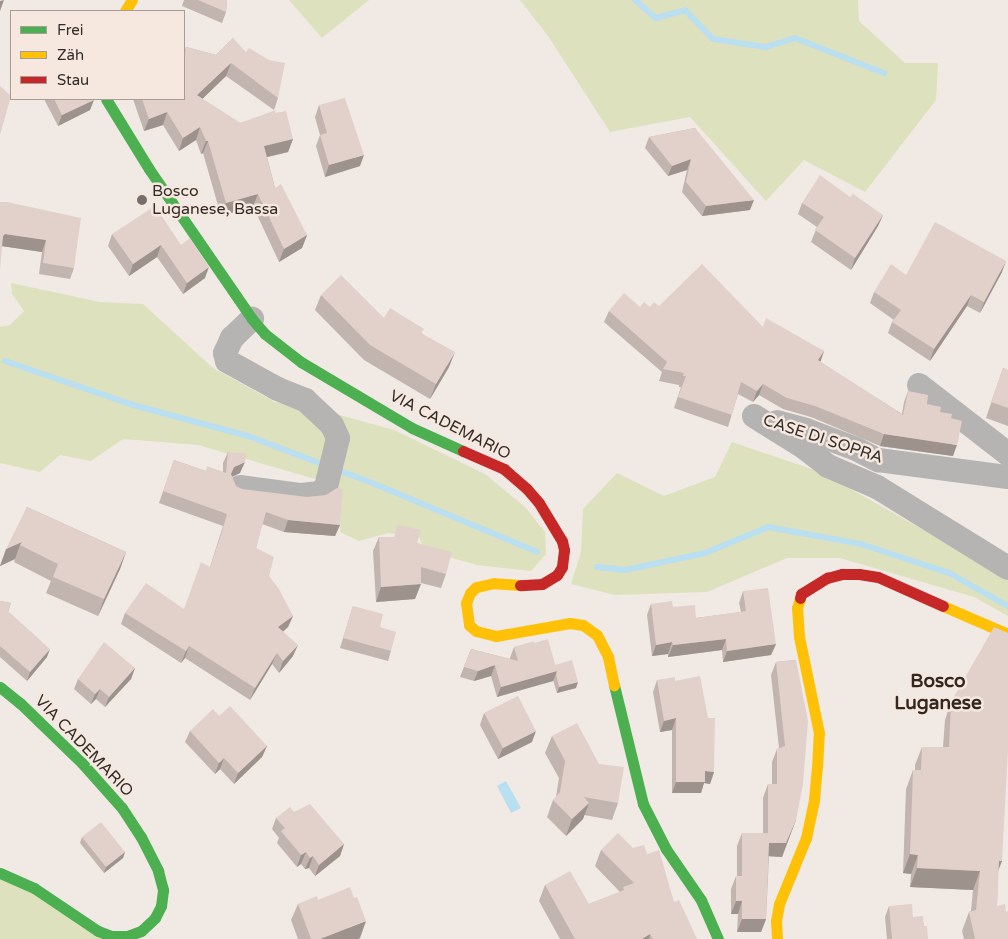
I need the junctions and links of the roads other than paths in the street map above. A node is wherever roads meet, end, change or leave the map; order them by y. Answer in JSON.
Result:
{"nodes":[{"id":1,"x":107,"y":100,"type":"edge"},
{"id":2,"x":252,"y":319,"type":"junction"},
{"id":3,"x":919,"y":385,"type":"dead end"},
{"id":4,"x":1008,"y":454,"type":"edge"},
{"id":5,"x":1008,"y":476,"type":"edge"},
{"id":6,"x":240,"y":487,"type":"edge"},
{"id":7,"x":1008,"y":568,"type":"edge"},
{"id":8,"x":1008,"y":634,"type":"edge"},
{"id":9,"x":0,"y":686,"type":"edge"},
{"id":10,"x":0,"y":873,"type":"edge"},
{"id":11,"x":153,"y":932,"type":"edge"},
{"id":12,"x":718,"y":939,"type":"edge"},
{"id":13,"x":777,"y":939,"type":"edge"}],
"edges":[{"from":1,"to":2,"type":"street","name":"VIA CADEMARIO"},
{"from":2,"to":6,"type":"street"},
{"from":2,"to":12,"type":"street","name":"VIA CADEMARIO"},
{"from":3,"to":4,"type":"street"},
{"from":5,"to":7,"type":"street","name":"CASE DI SOPRA"},
{"from":8,"to":13,"type":"street"},
{"from":9,"to":11,"type":"street","name":"VIA CADEMARIO"},
{"from":10,"to":11,"type":"street","name":"VIA CADEMARIO"}]}
